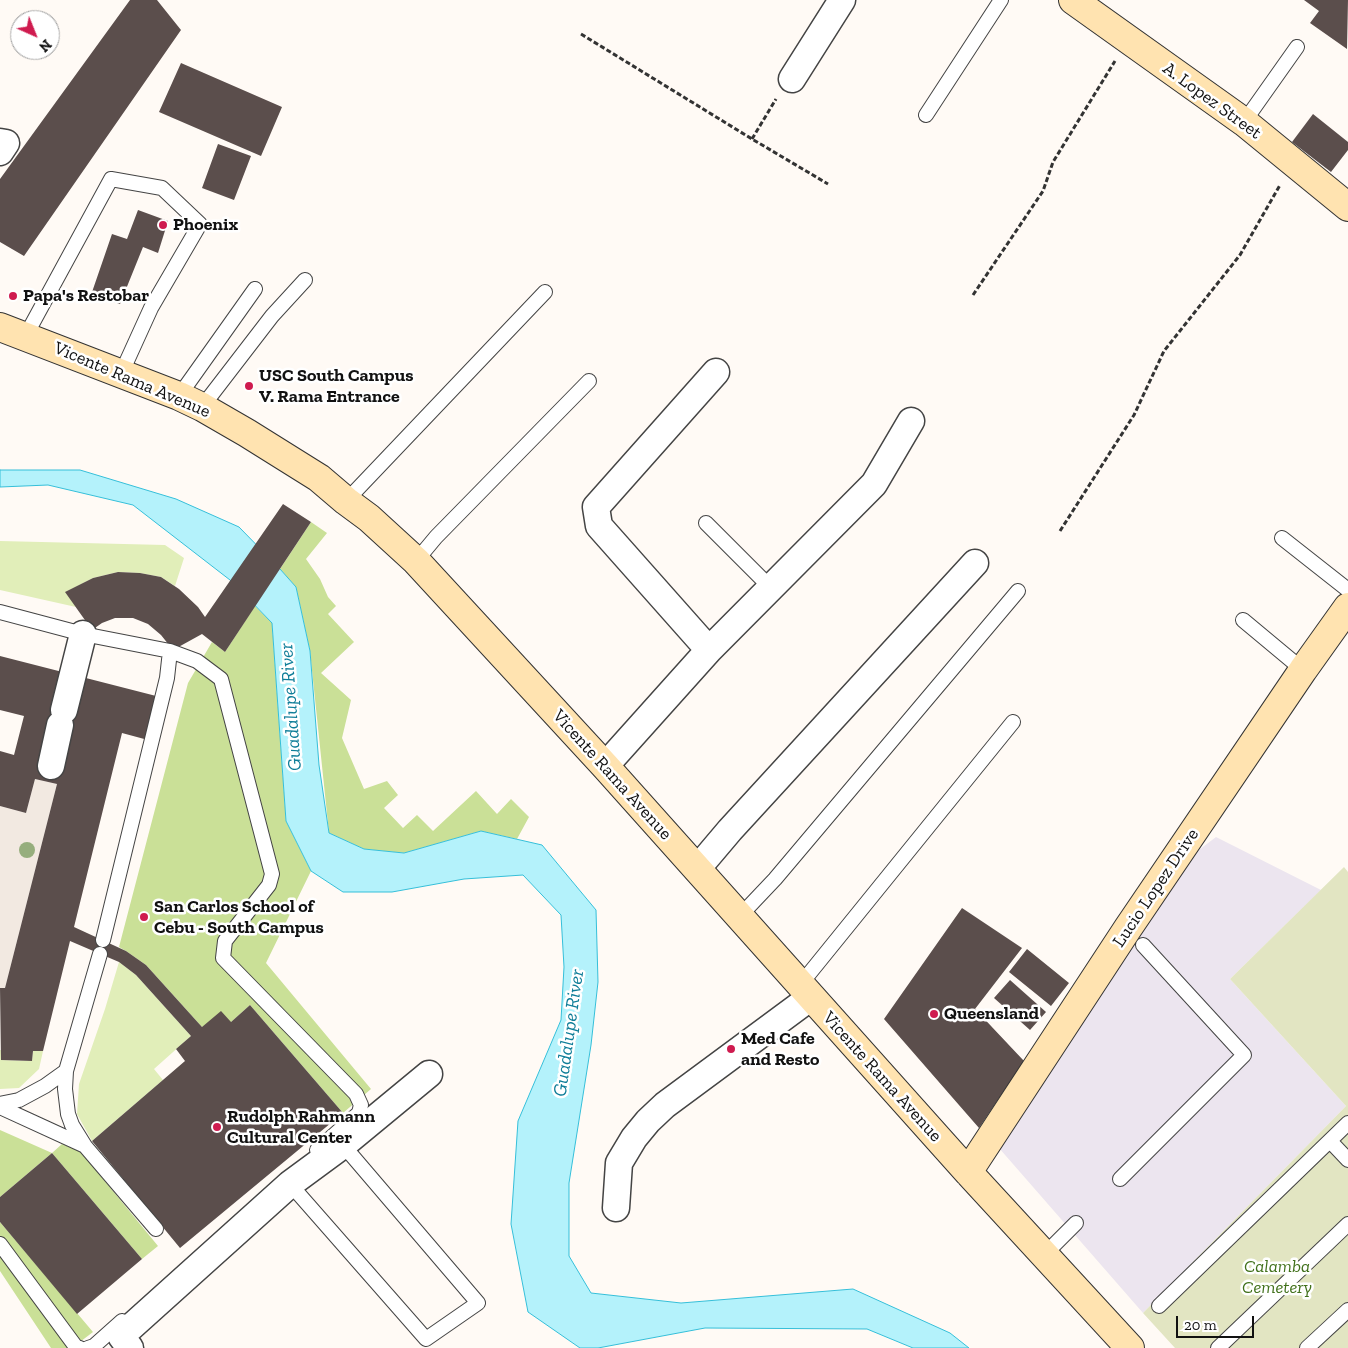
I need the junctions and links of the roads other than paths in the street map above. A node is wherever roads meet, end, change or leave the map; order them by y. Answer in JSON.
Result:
{"nodes":[{"id":1,"x":842,"y":0,"type":"edge"},
{"id":2,"x":1001,"y":0,"type":"edge"},
{"id":3,"x":1073,"y":0,"type":"edge"},
{"id":4,"x":1296,"y":47,"type":"dead end"},
{"id":5,"x":792,"y":79,"type":"road end"},
{"id":6,"x":926,"y":115,"type":"dead end"},
{"id":7,"x":1244,"y":122,"type":"junction"},
{"id":8,"x":0,"y":142,"type":"edge"},
{"id":9,"x":0,"y":152,"type":"edge"},
{"id":10,"x":1348,"y":207,"type":"edge"},
{"id":11,"x":305,"y":280,"type":"dead end"},
{"id":12,"x":255,"y":289,"type":"dead end"},
{"id":13,"x":545,"y":292,"type":"dead end"},
{"id":14,"x":0,"y":327,"type":"edge"},
{"id":15,"x":25,"y":337,"type":"junction"},
{"id":16,"x":716,"y":372,"type":"dead end"},
{"id":17,"x":121,"y":374,"type":"junction"},
{"id":18,"x":589,"y":381,"type":"dead end"},
{"id":19,"x":190,"y":402,"type":"junction"},
{"id":20,"x":911,"y":421,"type":"dead end"},
{"id":21,"x":346,"y":501,"type":"junction"},
{"id":22,"x":706,"y":523,"type":"dead end"},
{"id":23,"x":1282,"y":538,"type":"dead end"},
{"id":24,"x":416,"y":561,"type":"junction"},
{"id":25,"x":975,"y":563,"type":"dead end"},
{"id":26,"x":771,"y":588,"type":"junction"},
{"id":27,"x":1348,"y":590,"type":"edge"},
{"id":28,"x":1018,"y":591,"type":"dead end"},
{"id":29,"x":1348,"y":606,"type":"edge"},
{"id":30,"x":0,"y":612,"type":"edge"},
{"id":31,"x":1244,"y":620,"type":"dead end"},
{"id":32,"x":83,"y":634,"type":"junction"},
{"id":33,"x":709,"y":650,"type":"junction"},
{"id":34,"x":170,"y":651,"type":"junction"},
{"id":35,"x":1303,"y":670,"type":"junction"},
{"id":36,"x":1013,"y":722,"type":"dead end"},
{"id":37,"x":51,"y":766,"type":"dead end"},
{"id":38,"x":605,"y":766,"type":"junction"},
{"id":39,"x":697,"y":869,"type":"junction"},
{"id":40,"x":739,"y":917,"type":"junction"},
{"id":41,"x":1144,"y":945,"type":"dead end"},
{"id":42,"x":806,"y":991,"type":"junction"},
{"id":43,"x":66,"y":1071,"type":"junction"},
{"id":44,"x":429,"y":1074,"type":"dead end"},
{"id":45,"x":0,"y":1105,"type":"edge"},
{"id":46,"x":1348,"y":1123,"type":"edge"},
{"id":47,"x":1330,"y":1141,"type":"junction"},
{"id":48,"x":342,"y":1145,"type":"junction"},
{"id":49,"x":85,"y":1146,"type":"junction"},
{"id":50,"x":1348,"y":1160,"type":"edge"},
{"id":51,"x":968,"y":1172,"type":"junction"},
{"id":52,"x":1120,"y":1179,"type":"dead end"},
{"id":53,"x":290,"y":1184,"type":"junction"},
{"id":54,"x":616,"y":1208,"type":"dead end"},
{"id":55,"x":1076,"y":1223,"type":"dead end"},
{"id":56,"x":1348,"y":1224,"type":"edge"},
{"id":57,"x":156,"y":1229,"type":"dead end"},
{"id":58,"x":0,"y":1244,"type":"edge"},
{"id":59,"x":1044,"y":1255,"type":"junction"},
{"id":60,"x":1159,"y":1306,"type":"dead end"},
{"id":61,"x":1348,"y":1310,"type":"edge"},
{"id":62,"x":80,"y":1348,"type":"edge"},
{"id":63,"x":88,"y":1348,"type":"edge"},
{"id":64,"x":130,"y":1348,"type":"edge"},
{"id":65,"x":1130,"y":1348,"type":"edge"},
{"id":66,"x":1218,"y":1348,"type":"edge"},
{"id":67,"x":1307,"y":1348,"type":"edge"}],
"edges":[{"from":1,"to":5,"type":"street"},
{"from":2,"to":6,"type":"lane"},
{"from":3,"to":7,"type":"main road","name":"A. Lopez Street"},
{"from":4,"to":7,"type":"lane"},
{"from":7,"to":10,"type":"main road","name":"A. Lopez Street"},
{"from":8,"to":9,"type":"street"},
{"from":11,"to":19,"type":"lane"},
{"from":12,"to":19,"type":"lane"},
{"from":13,"to":21,"type":"lane"},
{"from":14,"to":15,"type":"main road","name":"Vicente Rama Avenue"},
{"from":15,"to":17,"type":"main road","name":"Vicente Rama Avenue"},
{"from":15,"to":17,"type":"lane"},
{"from":16,"to":33,"type":"street"},
{"from":17,"to":19,"type":"main road","name":"Vicente Rama Avenue"},
{"from":18,"to":24,"type":"lane"},
{"from":19,"to":21,"type":"main road","name":"Vicente Rama Avenue"},
{"from":20,"to":26,"type":"street"},
{"from":21,"to":24,"type":"main road","name":"Vicente Rama Avenue"},
{"from":22,"to":26,"type":"lane"},
{"from":23,"to":27,"type":"lane"},
{"from":24,"to":38,"type":"main road","name":"Vicente Rama Avenue"},
{"from":25,"to":39,"type":"street"},
{"from":26,"to":33,"type":"street"},
{"from":28,"to":40,"type":"lane"},
{"from":29,"to":35,"type":"main road","name":"Lucio Lopez Drive"},
{"from":30,"to":32,"type":"lane"},
{"from":31,"to":35,"type":"lane"},
{"from":32,"to":34,"type":"lane"},
{"from":32,"to":37,"type":"street"},
{"from":33,"to":38,"type":"street"},
{"from":34,"to":43,"type":"lane"},
{"from":34,"to":63,"type":"lane"},
{"from":35,"to":51,"type":"main road","name":"Lucio Lopez Drive"},
{"from":36,"to":42,"type":"lane"},
{"from":38,"to":39,"type":"main road","name":"Vicente Rama Avenue"},
{"from":39,"to":40,"type":"main road","name":"Vicente Rama Avenue"},
{"from":40,"to":42,"type":"main road","name":"Vicente Rama Avenue"},
{"from":41,"to":52,"type":"lane"},
{"from":42,"to":51,"type":"main road","name":"Vicente Rama Avenue"},
{"from":42,"to":54,"type":"street"},
{"from":43,"to":45,"type":"lane"},
{"from":43,"to":49,"type":"lane"},
{"from":44,"to":48,"type":"street"},
{"from":45,"to":49,"type":"lane"},
{"from":46,"to":47,"type":"lane"},
{"from":47,"to":50,"type":"lane"},
{"from":47,"to":60,"type":"lane"},
{"from":48,"to":53,"type":"street"},
{"from":48,"to":53,"type":"lane"},
{"from":49,"to":57,"type":"lane"},
{"from":51,"to":59,"type":"main road","name":"Vicente Rama Avenue"},
{"from":53,"to":64,"type":"street"},
{"from":55,"to":59,"type":"lane"},
{"from":56,"to":66,"type":"lane"},
{"from":58,"to":62,"type":"lane"},
{"from":59,"to":65,"type":"main road","name":"Vicente Rama Avenue"},
{"from":61,"to":67,"type":"lane"}]}
